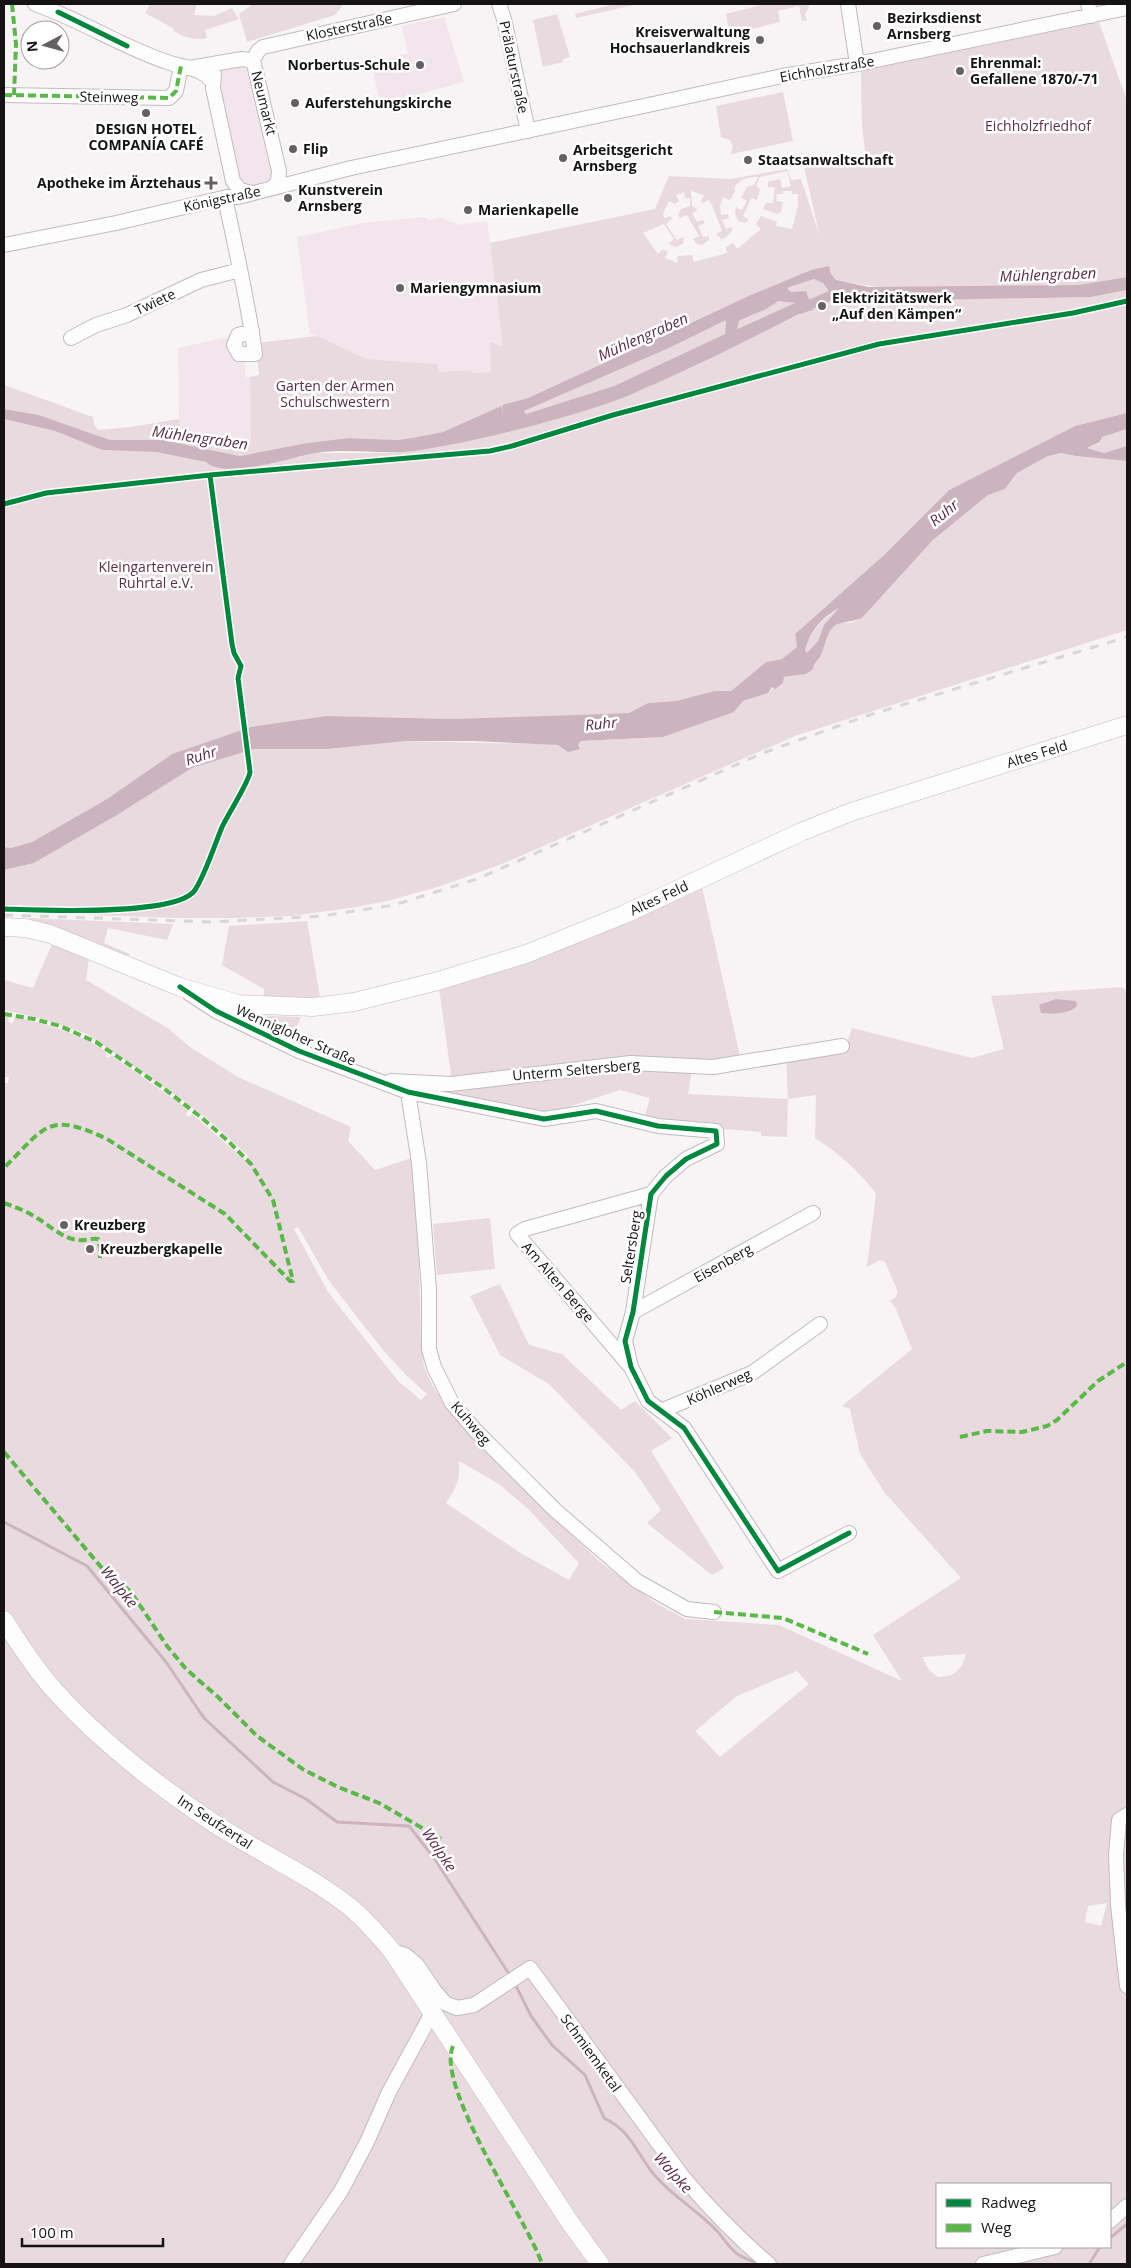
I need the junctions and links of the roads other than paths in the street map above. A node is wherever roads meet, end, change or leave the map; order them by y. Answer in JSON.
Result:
{"nodes":[{"id":1,"x":36,"y":4,"type":"edge"},
{"id":2,"x":46,"y":4,"type":"edge"},
{"id":3,"x":454,"y":4,"type":"edge"},
{"id":4,"x":499,"y":4,"type":"edge"},
{"id":5,"x":848,"y":4,"type":"edge"},
{"id":6,"x":1127,"y":8,"type":"edge"},
{"id":7,"x":1090,"y":10,"type":"edge"},
{"id":8,"x":58,"y":12,"type":"junction"},
{"id":9,"x":226,"y":62,"type":"junction"},
{"id":10,"x":252,"y":62,"type":"junction"},
{"id":11,"x":858,"y":64,"type":"junction"},
{"id":12,"x":186,"y":67,"type":"junction"},
{"id":13,"x":212,"y":81,"type":"junction"},
{"id":14,"x":9,"y":95,"type":"edge"},
{"id":15,"x":528,"y":131,"type":"junction"},
{"id":16,"x":279,"y":171,"type":"junction"},
{"id":17,"x":299,"y":180,"type":"junction"},
{"id":18,"x":234,"y":182,"type":"junction"},
{"id":19,"x":272,"y":188,"type":"junction"},
{"id":20,"x":252,"y":193,"type":"junction"},
{"id":21,"x":226,"y":198,"type":"junction"},
{"id":22,"x":4,"y":246,"type":"edge"},
{"id":23,"x":240,"y":270,"type":"junction"},
{"id":24,"x":252,"y":331,"type":"dead end"},
{"id":25,"x":72,"y":338,"type":"dead end"},
{"id":26,"x":1127,"y":725,"type":"edge"},
{"id":27,"x":4,"y":927,"type":"edge"},
{"id":28,"x":235,"y":1011,"type":"junction"},
{"id":29,"x":842,"y":1046,"type":"dead end"},
{"id":30,"x":370,"y":1079,"type":"junction"},
{"id":31,"x":408,"y":1092,"type":"junction"},
{"id":32,"x":651,"y":1194,"type":"junction"},
{"id":33,"x":813,"y":1213,"type":"dead end"},
{"id":34,"x":633,"y":1312,"type":"junction"},
{"id":35,"x":820,"y":1324,"type":"dead end"},
{"id":36,"x":631,"y":1367,"type":"junction"},
{"id":37,"x":664,"y":1410,"type":"junction"},
{"id":38,"x":849,"y":1533,"type":"dead end"},
{"id":39,"x":714,"y":1612,"type":"dead end"},
{"id":40,"x":4,"y":1620,"type":"edge"},
{"id":41,"x":1127,"y":1815,"type":"edge"},
{"id":42,"x":392,"y":1951,"type":"junction"},
{"id":43,"x":1127,"y":1986,"type":"edge"},
{"id":44,"x":432,"y":2013,"type":"junction"},
{"id":45,"x":1127,"y":2206,"type":"edge"},
{"id":46,"x":1111,"y":2220,"type":"edge"},
{"id":47,"x":1051,"y":2248,"type":"edge"},
{"id":48,"x":291,"y":2264,"type":"edge"},
{"id":49,"x":600,"y":2264,"type":"edge"},
{"id":50,"x":769,"y":2264,"type":"edge"},
{"id":51,"x":983,"y":2264,"type":"edge"}],
"edges":[{"from":1,"to":8,"type":"street"},
{"from":2,"to":8,"type":"street"},
{"from":3,"to":10,"type":"street","name":"Klosterstraße"},
{"from":4,"to":15,"type":"street","name":"Prälaturstraße"},
{"from":5,"to":11,"type":"street"},
{"from":6,"to":7,"type":"street","name":"Eichholzstraße"},
{"from":7,"to":11,"type":"street","name":"Eichholzstraße"},
{"from":8,"to":12,"type":"street"},
{"from":9,"to":10,"type":"street","name":"Neumarkt"},
{"from":9,"to":12,"type":"street","name":"Neumarkt"},
{"from":9,"to":13,"type":"street"},
{"from":10,"to":16,"type":"street","name":"Neumarkt"},
{"from":11,"to":15,"type":"street","name":"Eichholzstraße"},
{"from":12,"to":13,"type":"street"},
{"from":12,"to":14,"type":"street","name":"Steinweg"},
{"from":13,"to":18,"type":"street"},
{"from":15,"to":17,"type":"street","name":"Königstraße"},
{"from":16,"to":17,"type":"street"},
{"from":16,"to":19,"type":"street"},
{"from":17,"to":19,"type":"street","name":"Königstraße"},
{"from":18,"to":20,"type":"street"},
{"from":18,"to":21,"type":"street"},
{"from":19,"to":20,"type":"street","name":"Königstraße"},
{"from":20,"to":21,"type":"street","name":"Königstraße"},
{"from":21,"to":22,"type":"street","name":"Königstraße"},
{"from":21,"to":23,"type":"street"},
{"from":23,"to":24,"type":"street"},
{"from":23,"to":25,"type":"street","name":"Twiete"},
{"from":26,"to":28,"type":"main road","name":"Altes Feld"},
{"from":27,"to":28,"type":"main road","name":"Altes Feld"},
{"from":28,"to":30,"type":"street","name":"Wennigloher Straße"},
{"from":29,"to":30,"type":"street","name":"Unterm Seltersberg"},
{"from":30,"to":31,"type":"street","name":"Wennigloher Straße"},
{"from":31,"to":32,"type":"street","name":"Seltersberg"},
{"from":31,"to":39,"type":"street","name":"Kuhweg"},
{"from":32,"to":34,"type":"street","name":"Seltersberg"},
{"from":32,"to":36,"type":"street","name":"Am Alten Berge"},
{"from":33,"to":34,"type":"street","name":"Eisenberg"},
{"from":34,"to":36,"type":"street","name":"Seltersberg"},
{"from":35,"to":37,"type":"street","name":"Köhlerweg"},
{"from":36,"to":37,"type":"street","name":"Seltersberg"},
{"from":37,"to":38,"type":"street","name":"Seltersberg"},
{"from":40,"to":42,"type":"main road","name":"Im Seufzertal"},
{"from":41,"to":43,"type":"street"},
{"from":42,"to":44,"type":"main road","name":"Im Seufzertal"},
{"from":42,"to":50,"type":"street","name":"Schmiemketal"},
{"from":44,"to":48,"type":"street"},
{"from":44,"to":49,"type":"main road","name":"Im Seufzertal"},
{"from":45,"to":46,"type":"street"},
{"from":47,"to":51,"type":"street"}]}
